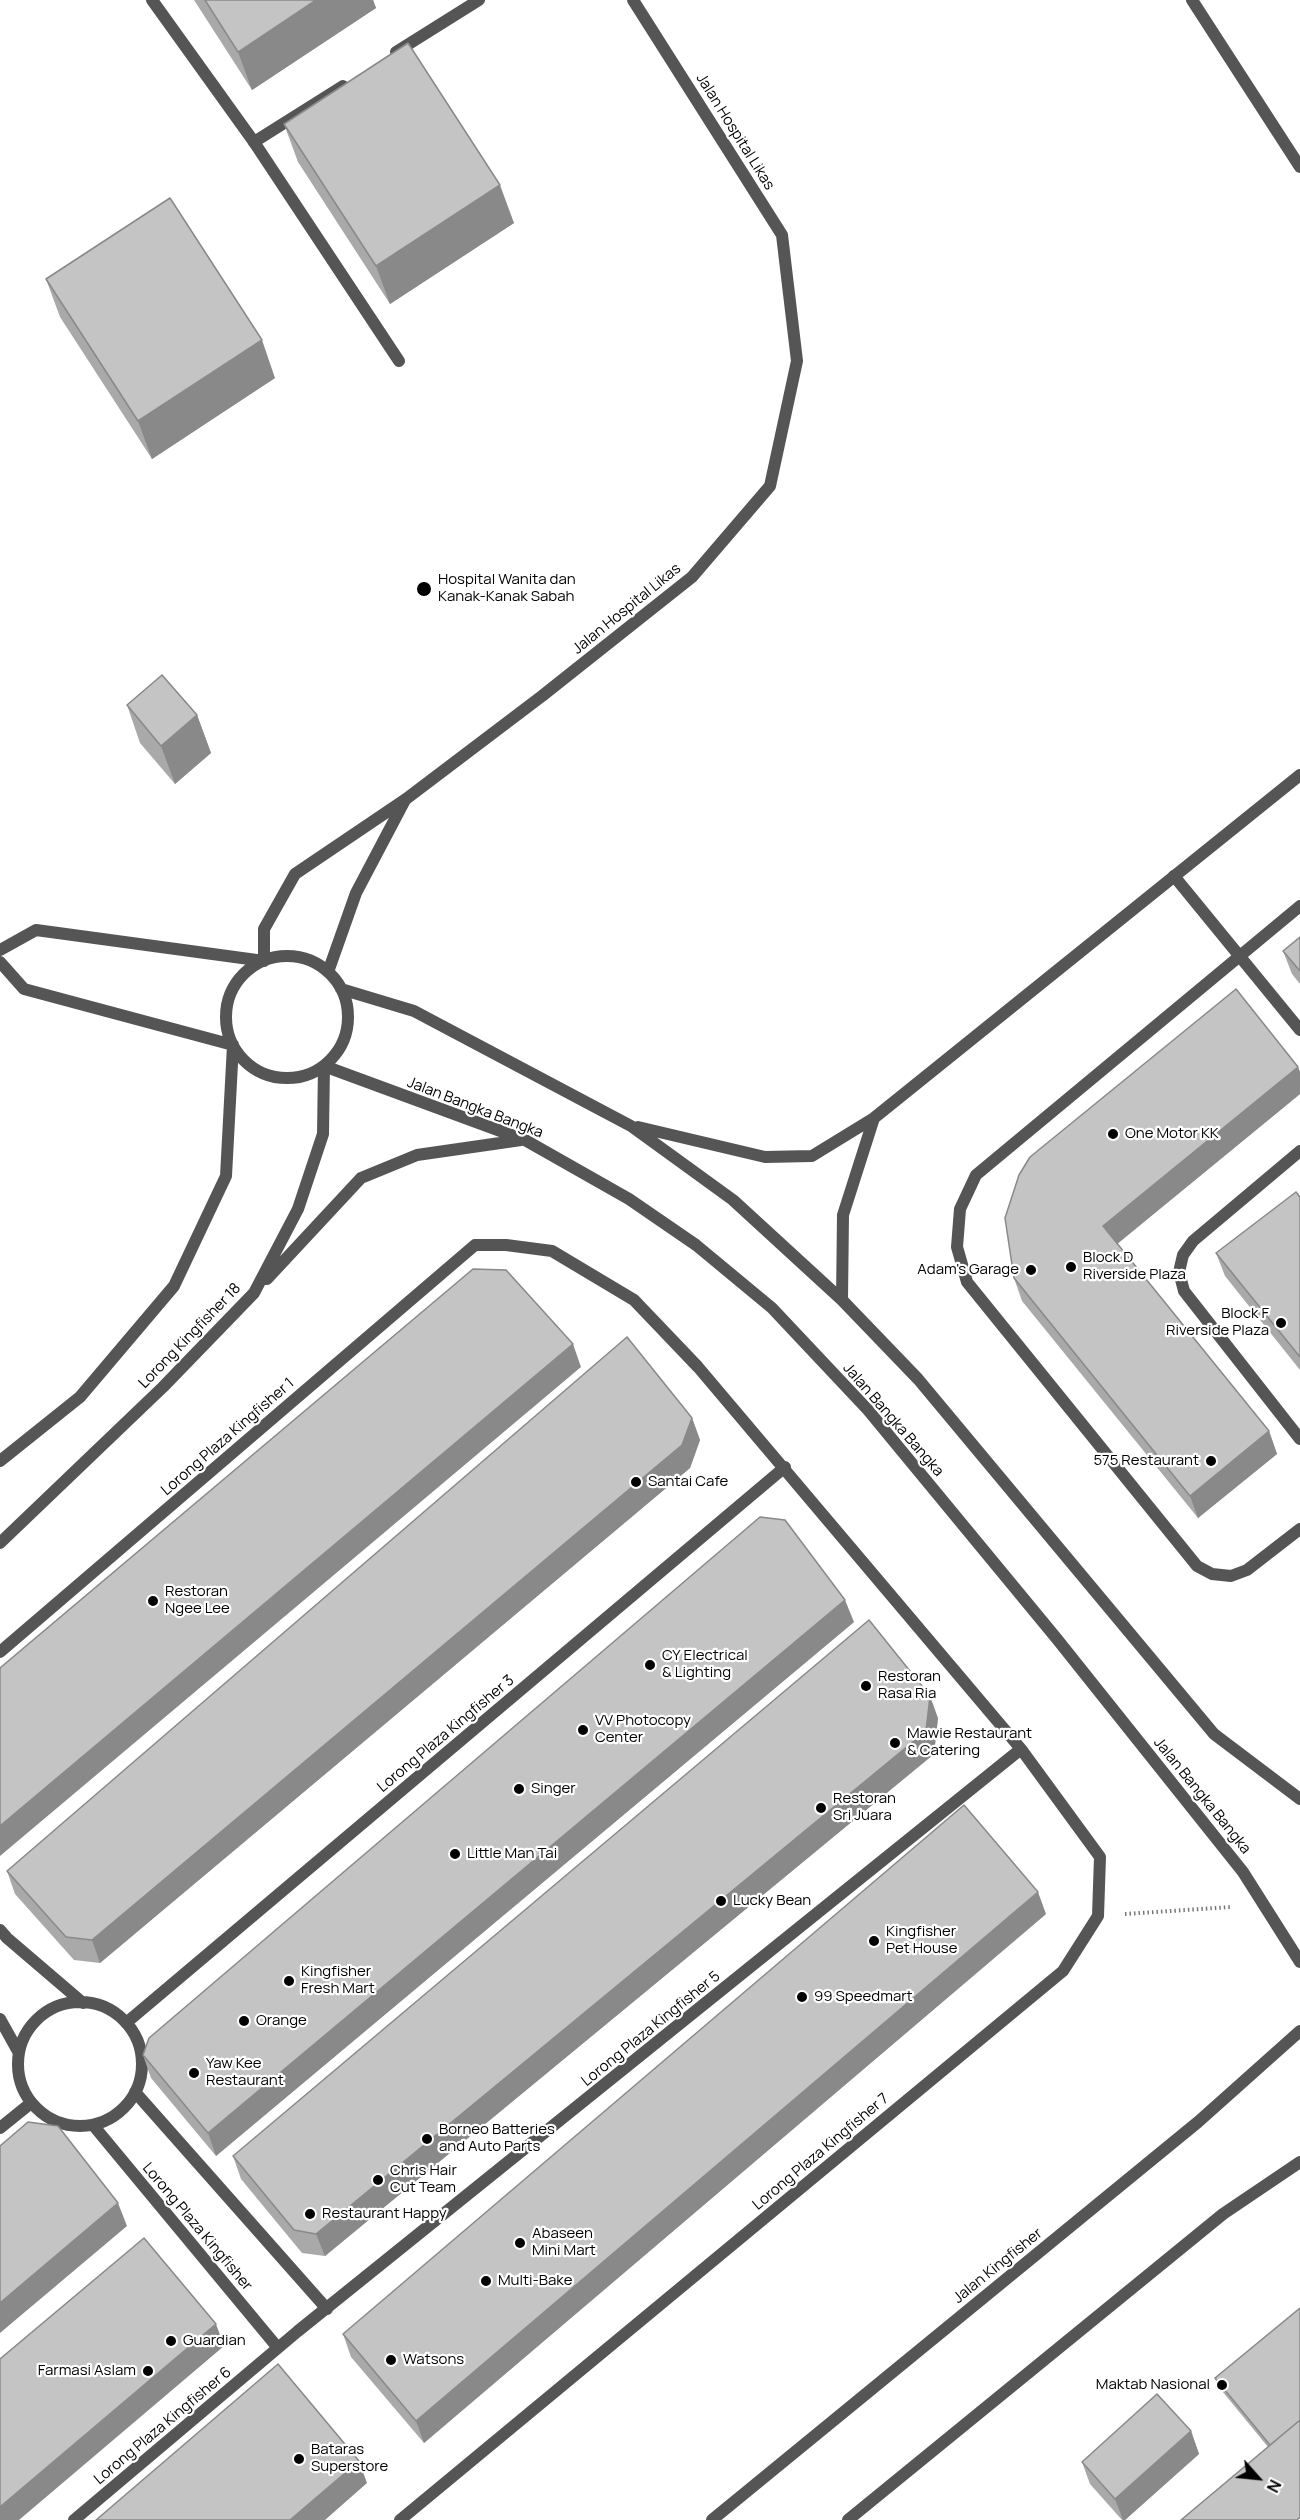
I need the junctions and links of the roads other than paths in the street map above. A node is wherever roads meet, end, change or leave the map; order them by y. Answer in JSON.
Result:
{"nodes":[{"id":1,"x":152,"y":0,"type":"edge"},
{"id":2,"x":479,"y":0,"type":"edge"},
{"id":3,"x":633,"y":0,"type":"edge"},
{"id":4,"x":1192,"y":0,"type":"edge"},
{"id":5,"x":381,"y":62,"type":"edge"},
{"id":6,"x":352,"y":80,"type":"edge"},
{"id":7,"x":254,"y":142,"type":"junction"},
{"id":8,"x":1300,"y":167,"type":"edge"},
{"id":9,"x":399,"y":361,"type":"dead end"},
{"id":10,"x":1300,"y":776,"type":"edge"},
{"id":11,"x":406,"y":799,"type":"junction"},
{"id":12,"x":1174,"y":876,"type":"junction"},
{"id":13,"x":1300,"y":906,"type":"edge"},
{"id":14,"x":0,"y":950,"type":"edge"},
{"id":15,"x":1240,"y":956,"type":"junction"},
{"id":16,"x":264,"y":961,"type":"junction"},
{"id":17,"x":0,"y":962,"type":"edge"},
{"id":18,"x":328,"y":972,"type":"junction"},
{"id":19,"x":341,"y":989,"type":"junction"},
{"id":20,"x":1300,"y":1030,"type":"edge"},
{"id":21,"x":232,"y":1044,"type":"junction"},
{"id":22,"x":324,"y":1066,"type":"junction"},
{"id":23,"x":874,"y":1118,"type":"junction"},
{"id":24,"x":631,"y":1126,"type":"junction"},
{"id":25,"x":525,"y":1140,"type":"junction"},
{"id":26,"x":1300,"y":1151,"type":"edge"},
{"id":27,"x":254,"y":1293,"type":"junction"},
{"id":28,"x":842,"y":1300,"type":"junction"},
{"id":29,"x":1300,"y":1439,"type":"edge"},
{"id":30,"x":0,"y":1461,"type":"edge"},
{"id":31,"x":785,"y":1467,"type":"junction"},
{"id":32,"x":1300,"y":1529,"type":"edge"},
{"id":33,"x":0,"y":1543,"type":"edge"},
{"id":34,"x":0,"y":1652,"type":"edge"},
{"id":35,"x":1022,"y":1749,"type":"junction"},
{"id":36,"x":1300,"y":1799,"type":"edge"},
{"id":37,"x":0,"y":1930,"type":"edge"},
{"id":38,"x":1300,"y":1962,"type":"edge"},
{"id":39,"x":83,"y":2003,"type":"junction"},
{"id":40,"x":0,"y":2019,"type":"edge"},
{"id":41,"x":126,"y":2023,"type":"junction"},
{"id":42,"x":1300,"y":2031,"type":"edge"},
{"id":43,"x":19,"y":2053,"type":"junction"},
{"id":44,"x":135,"y":2092,"type":"junction"},
{"id":45,"x":31,"y":2103,"type":"junction"},
{"id":46,"x":93,"y":2125,"type":"junction"},
{"id":47,"x":0,"y":2128,"type":"edge"},
{"id":48,"x":1300,"y":2162,"type":"edge"},
{"id":49,"x":327,"y":2308,"type":"junction"},
{"id":50,"x":298,"y":2331,"type":"joint"},
{"id":51,"x":278,"y":2348,"type":"junction"},
{"id":52,"x":74,"y":2520,"type":"edge"},
{"id":53,"x":400,"y":2520,"type":"edge"},
{"id":54,"x":712,"y":2520,"type":"edge"},
{"id":55,"x":848,"y":2520,"type":"edge"}],
"edges":[{"from":1,"to":7,"type":"street"},
{"from":2,"to":5,"type":"street"},
{"from":3,"to":11,"type":"street","name":"Jalan Hospital Likas"},
{"from":4,"to":8,"type":"street"},
{"from":6,"to":7,"type":"street"},
{"from":7,"to":9,"type":"street"},
{"from":10,"to":12,"type":"street"},
{"from":11,"to":16,"type":"street","name":"Jalan Hospital Likas"},
{"from":11,"to":18,"type":"street"},
{"from":12,"to":15,"type":"street"},
{"from":12,"to":23,"type":"street"},
{"from":13,"to":15,"type":"street"},
{"from":14,"to":16,"type":"street"},
{"from":15,"to":20,"type":"street"},
{"from":15,"to":32,"type":"street"},
{"from":16,"to":18,"type":"street"},
{"from":16,"to":21,"type":"street"},
{"from":17,"to":21,"type":"street"},
{"from":18,"to":19,"type":"street"},
{"from":19,"to":22,"type":"street"},
{"from":19,"to":24,"type":"street"},
{"from":21,"to":22,"type":"street"},
{"from":21,"to":30,"type":"street"},
{"from":22,"to":25,"type":"street","name":"Jalan Bangka Bangka"},
{"from":22,"to":27,"type":"street","name":"Lorong Kingfisher 18"},
{"from":23,"to":24,"type":"street"},
{"from":23,"to":28,"type":"street"},
{"from":24,"to":28,"type":"street"},
{"from":25,"to":27,"type":"street"},
{"from":25,"to":38,"type":"street","name":"Jalan Bangka Bangka"},
{"from":26,"to":29,"type":"street"},
{"from":27,"to":33,"type":"street","name":"Lorong Kingfisher 18"},
{"from":28,"to":36,"type":"street"},
{"from":31,"to":34,"type":"street","name":"Lorong Plaza Kingfisher 1"},
{"from":31,"to":35,"type":"street"},
{"from":31,"to":41,"type":"street","name":"Lorong Plaza Kingfisher 3"},
{"from":35,"to":49,"type":"street","name":"Lorong Plaza Kingfisher 5"},
{"from":35,"to":53,"type":"street","name":"Lorong Plaza Kingfisher 7"},
{"from":37,"to":39,"type":"street"},
{"from":39,"to":41,"type":"street"},
{"from":39,"to":43,"type":"street"},
{"from":40,"to":43,"type":"street"},
{"from":41,"to":44,"type":"street"},
{"from":42,"to":54,"type":"street","name":"Jalan Kingfisher"},
{"from":43,"to":45,"type":"street"},
{"from":44,"to":46,"type":"street"},
{"from":44,"to":49,"type":"street"},
{"from":45,"to":46,"type":"street"},
{"from":45,"to":47,"type":"street"},
{"from":46,"to":51,"type":"street","name":"Lorong Plaza Kingfisher"},
{"from":48,"to":55,"type":"street"},
{"from":49,"to":50,"type":"street","name":"Lorong Plaza Kingfisher 5"},
{"from":50,"to":51,"type":"street","name":"Lorong Plaza Kingfisher 6"},
{"from":51,"to":52,"type":"street","name":"Lorong Plaza Kingfisher 6"}]}
